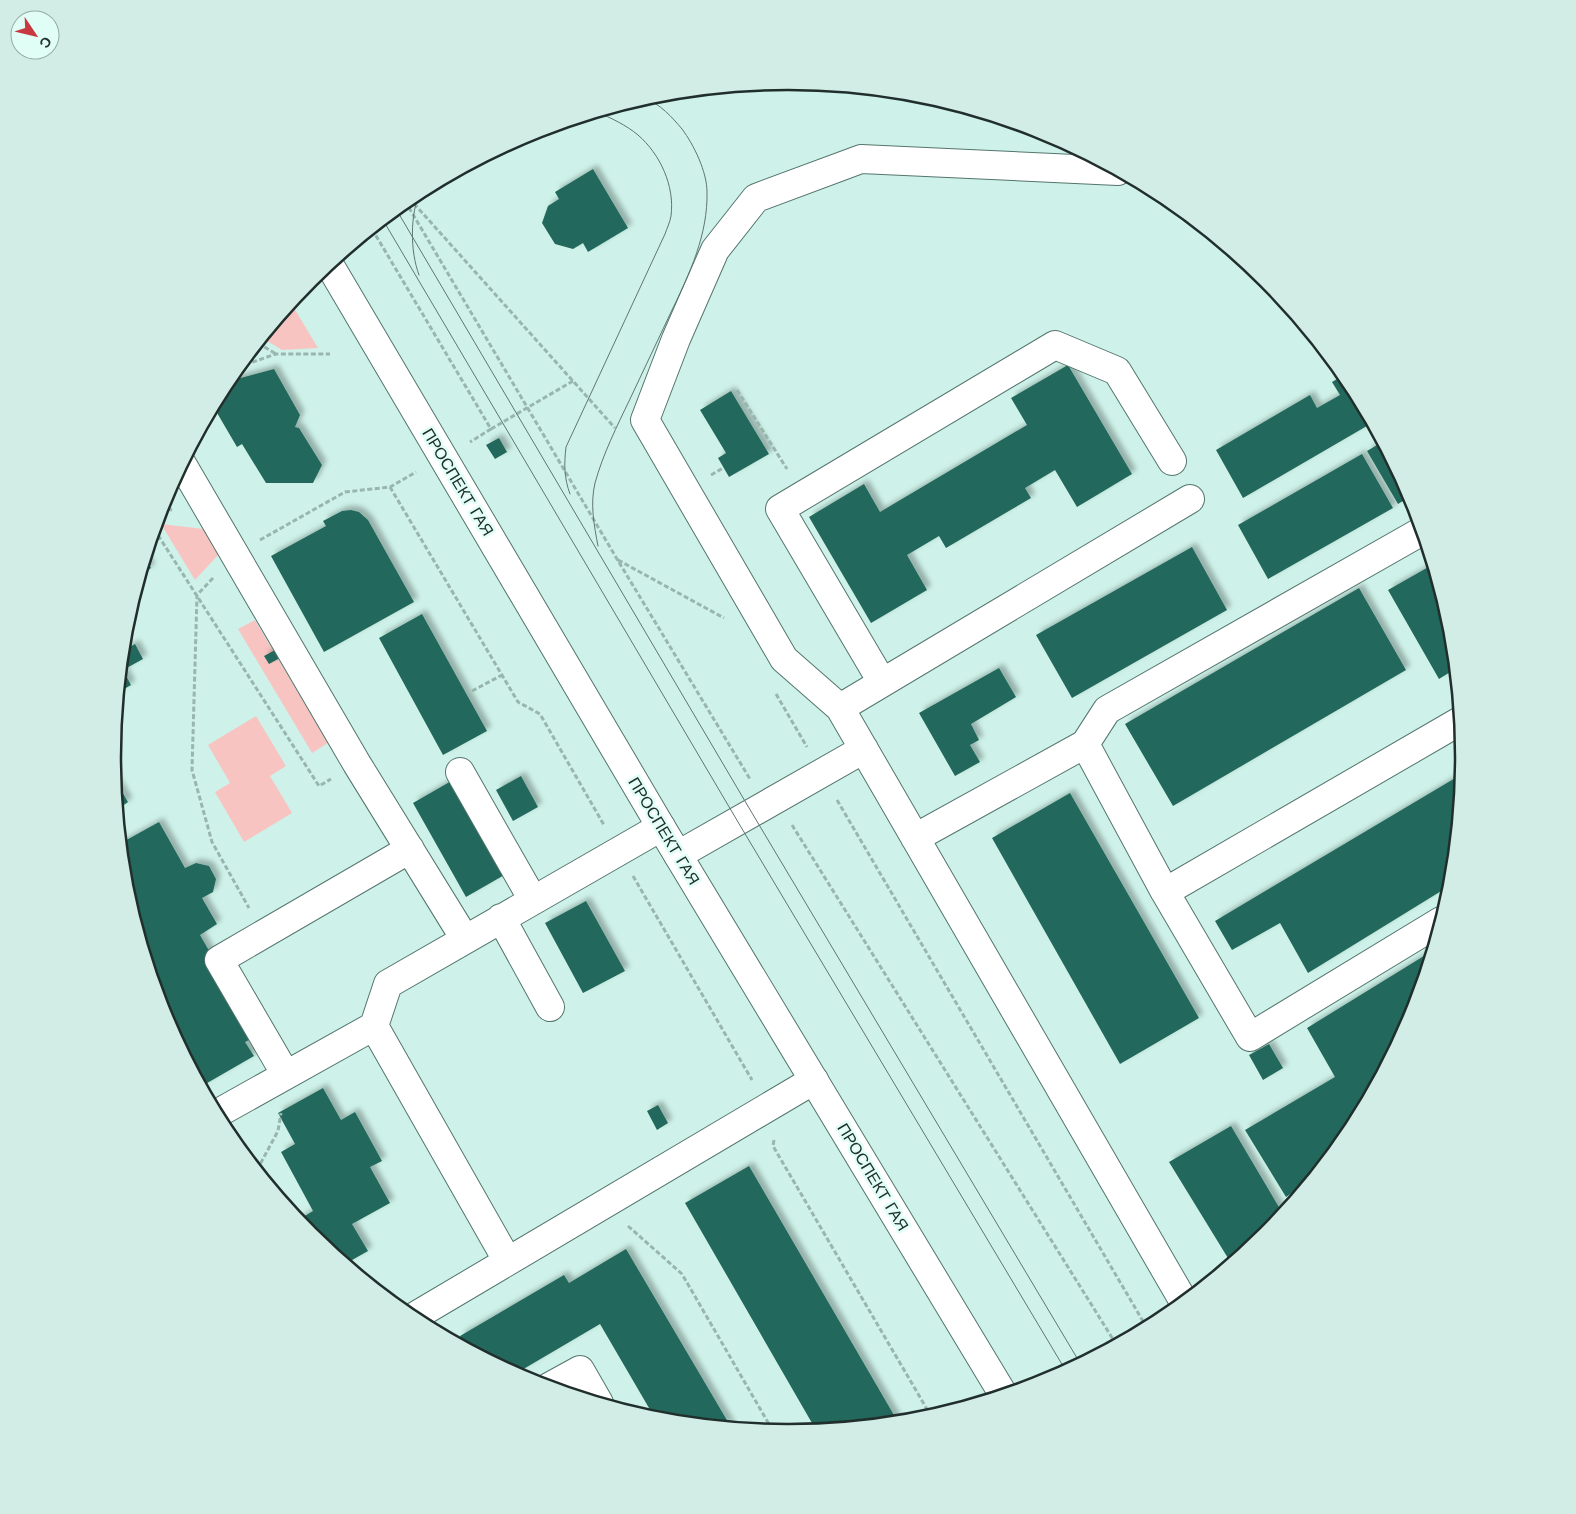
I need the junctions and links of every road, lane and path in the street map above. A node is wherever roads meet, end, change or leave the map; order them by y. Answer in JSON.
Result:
{"nodes":[{"id":1,"x":1105,"y":170,"type":"edge"},
{"id":2,"x":414,"y":204,"type":"edge"},
{"id":3,"x":409,"y":208,"type":"edge"},
{"id":4,"x":375,"y":234,"type":"edge"},
{"id":5,"x":333,"y":270,"type":"edge"},
{"id":6,"x":263,"y":346,"type":"edge"},
{"id":7,"x":276,"y":354,"type":"junction"},
{"id":8,"x":330,"y":354,"type":"dead end"},
{"id":9,"x":250,"y":363,"type":"edge"},
{"id":10,"x":573,"y":381,"type":"junction"},
{"id":11,"x":738,"y":390,"type":"dead end"},
{"id":12,"x":528,"y":408,"type":"junction"},
{"id":13,"x":480,"y":410,"type":"dead end"},
{"id":14,"x":491,"y":429,"type":"dead end"},
{"id":15,"x":617,"y":430,"type":"dead end"},
{"id":16,"x":1172,"y":460,"type":"dead end"},
{"id":17,"x":186,"y":471,"type":"edge"},
{"id":18,"x":390,"y":487,"type":"dead end"},
{"id":19,"x":803,"y":495,"type":"junction"},
{"id":20,"x":1190,"y":499,"type":"dead end"},
{"id":21,"x":1417,"y":534,"type":"edge"},
{"id":22,"x":159,"y":536,"type":"edge"},
{"id":23,"x":617,"y":560,"type":"junction"},
{"id":24,"x":726,"y":620,"type":"dead end"},
{"id":25,"x":502,"y":675,"type":"junction"},
{"id":26,"x":882,"y":682,"type":"junction"},
{"id":27,"x":773,"y":690,"type":"dead end"},
{"id":28,"x":472,"y":691,"type":"dead end"},
{"id":29,"x":840,"y":708,"type":"junction"},
{"id":30,"x":1454,"y":724,"type":"edge"},
{"id":31,"x":1084,"y":744,"type":"junction"},
{"id":32,"x":864,"y":749,"type":"junction"},
{"id":33,"x":357,"y":764,"type":"junction"},
{"id":34,"x":460,"y":772,"type":"dead end"},
{"id":35,"x":822,"y":773,"type":"junction"},
{"id":36,"x":771,"y":803,"type":"junction"},
{"id":37,"x":661,"y":827,"type":"junction"},
{"id":38,"x":915,"y":838,"type":"junction"},
{"id":39,"x":410,"y":848,"type":"junction"},
{"id":40,"x":619,"y":852,"type":"junction"},
{"id":41,"x":678,"y":855,"type":"junction"},
{"id":42,"x":1165,"y":892,"type":"junction"},
{"id":43,"x":534,"y":900,"type":"junction"},
{"id":44,"x":501,"y":918,"type":"junction"},
{"id":45,"x":1433,"y":926,"type":"edge"},
{"id":46,"x":465,"y":939,"type":"junction"},
{"id":47,"x":550,"y":1007,"type":"dead end"},
{"id":48,"x":374,"y":1026,"type":"junction"},
{"id":49,"x":286,"y":1075,"type":"junction"},
{"id":50,"x":814,"y":1080,"type":"junction"},
{"id":51,"x":768,"y":1107,"type":"junction"},
{"id":52,"x":222,"y":1111,"type":"edge"},
{"id":53,"x":260,"y":1164,"type":"edge"},
{"id":54,"x":604,"y":1204,"type":"junction"},
{"id":55,"x":508,"y":1260,"type":"junction"},
{"id":56,"x":1181,"y":1296,"type":"edge"},
{"id":57,"x":419,"y":1314,"type":"edge"},
{"id":58,"x":1142,"y":1322,"type":"edge"},
{"id":59,"x":1113,"y":1339,"type":"edge"},
{"id":60,"x":557,"y":1382,"type":"edge"},
{"id":61,"x":1000,"y":1390,"type":"edge"},
{"id":62,"x":595,"y":1395,"type":"edge"},
{"id":63,"x":926,"y":1409,"type":"edge"},
{"id":64,"x":769,"y":1424,"type":"edge"}],
"edges":[{"from":1,"to":29,"type":"main road"},
{"from":2,"to":10,"type":"path"},
{"from":3,"to":12,"type":"path"},
{"from":4,"to":13,"type":"path"},
{"from":5,"to":37,"type":"main road","name":"ПРОСПЕКТ ГАЯ"},
{"from":6,"to":7,"type":"path"},
{"from":7,"to":8,"type":"path"},
{"from":7,"to":9,"type":"path"},
{"from":10,"to":12,"type":"path"},
{"from":10,"to":15,"type":"path"},
{"from":11,"to":19,"type":"path"},
{"from":12,"to":14,"type":"path"},
{"from":12,"to":23,"type":"path"},
{"from":16,"to":19,"type":"main road"},
{"from":17,"to":33,"type":"main road"},
{"from":18,"to":25,"type":"path"},
{"from":19,"to":26,"type":"main road"},
{"from":20,"to":26,"type":"main road"},
{"from":21,"to":31,"type":"main road"},
{"from":22,"to":33,"type":"path"},
{"from":23,"to":24,"type":"path"},
{"from":23,"to":36,"type":"path"},
{"from":25,"to":28,"type":"path"},
{"from":25,"to":40,"type":"path"},
{"from":26,"to":29,"type":"main road"},
{"from":27,"to":35,"type":"path"},
{"from":29,"to":32,"type":"main road"},
{"from":30,"to":42,"type":"main road"},
{"from":31,"to":38,"type":"main road"},
{"from":31,"to":42,"type":"main road"},
{"from":32,"to":35,"type":"main road"},
{"from":32,"to":38,"type":"main road"},
{"from":33,"to":39,"type":"main road"},
{"from":34,"to":43,"type":"main road"},
{"from":35,"to":36,"type":"main road"},
{"from":35,"to":58,"type":"path"},
{"from":36,"to":41,"type":"main road"},
{"from":36,"to":59,"type":"path"},
{"from":37,"to":40,"type":"main road"},
{"from":37,"to":41,"type":"main road","name":"ПРОСПЕКТ ГАЯ"},
{"from":38,"to":56,"type":"main road"},
{"from":39,"to":46,"type":"main road"},
{"from":39,"to":49,"type":"main road"},
{"from":40,"to":43,"type":"main road"},
{"from":40,"to":51,"type":"path"},
{"from":41,"to":50,"type":"main road","name":"ПРОСПЕКТ ГАЯ"},
{"from":42,"to":45,"type":"main road"},
{"from":43,"to":44,"type":"main road"},
{"from":44,"to":46,"type":"main road"},
{"from":44,"to":47,"type":"main road"},
{"from":46,"to":48,"type":"main road"},
{"from":48,"to":49,"type":"main road"},
{"from":48,"to":55,"type":"main road"},
{"from":49,"to":52,"type":"main road"},
{"from":49,"to":53,"type":"path"},
{"from":50,"to":51,"type":"main road"},
{"from":50,"to":61,"type":"main road","name":"ПРОСПЕКТ ГАЯ"},
{"from":51,"to":54,"type":"main road"},
{"from":51,"to":63,"type":"path"},
{"from":54,"to":55,"type":"main road"},
{"from":54,"to":64,"type":"path"},
{"from":55,"to":57,"type":"main road"},
{"from":60,"to":62,"type":"main road"}]}
